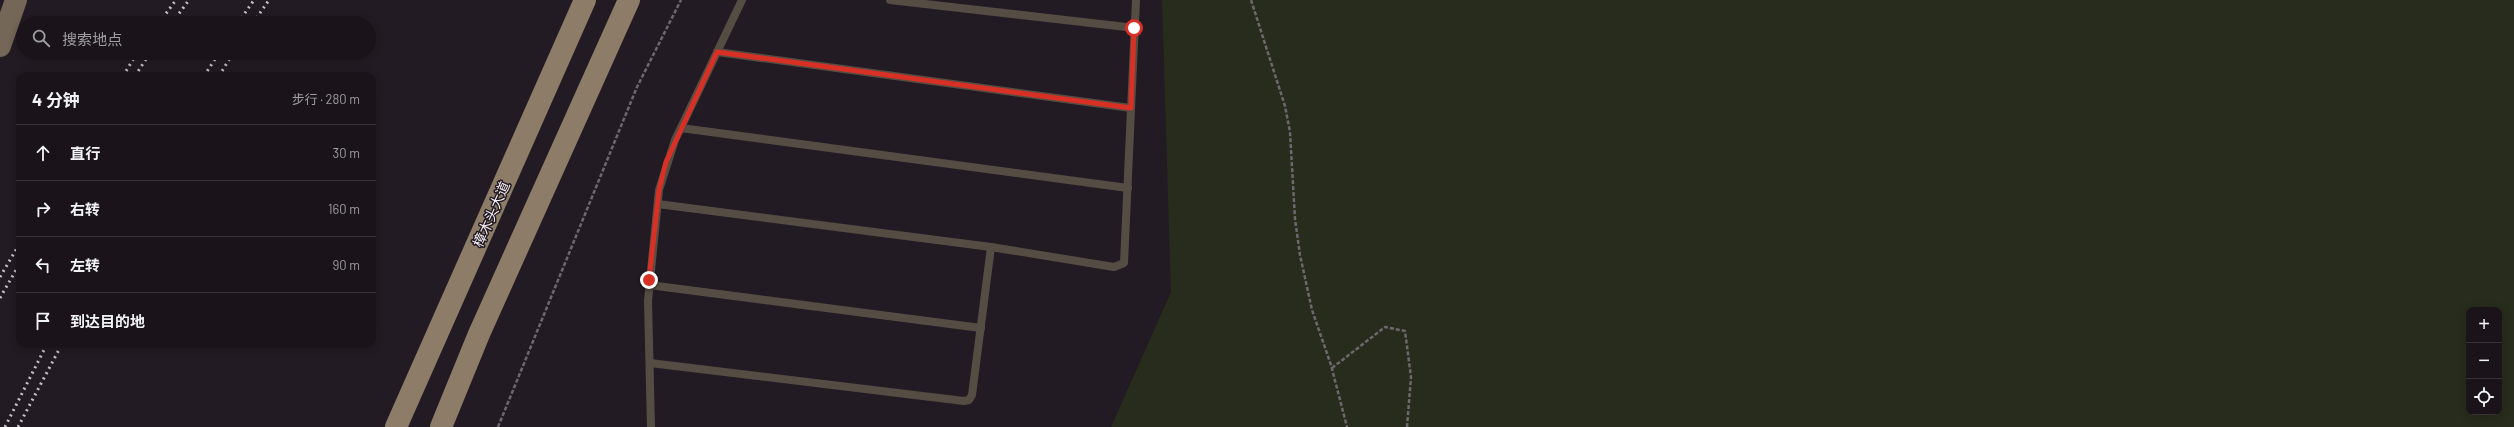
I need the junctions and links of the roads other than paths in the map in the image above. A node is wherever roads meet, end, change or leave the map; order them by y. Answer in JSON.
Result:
{"nodes":[{"id":1,"x":16,"y":0,"type":"edge"},
{"id":2,"x":585,"y":0,"type":"edge"},
{"id":3,"x":629,"y":0,"type":"edge"},
{"id":4,"x":742,"y":0,"type":"edge"},
{"id":5,"x":890,"y":0,"type":"edge"},
{"id":6,"x":1136,"y":0,"type":"edge"},
{"id":7,"x":1134,"y":28,"type":"junction"},
{"id":8,"x":0,"y":46,"type":"edge"},
{"id":9,"x":717,"y":52,"type":"junction"},
{"id":10,"x":1131,"y":108,"type":"junction"},
{"id":11,"x":681,"y":128,"type":"junction"},
{"id":12,"x":1128,"y":188,"type":"junction"},
{"id":13,"x":658,"y":204,"type":"junction"},
{"id":14,"x":991,"y":248,"type":"junction"},
{"id":15,"x":649,"y":285,"type":"junction"},
{"id":16,"x":981,"y":328,"type":"junction"},
{"id":17,"x":650,"y":363,"type":"junction"},
{"id":18,"x":396,"y":427,"type":"edge"},
{"id":19,"x":441,"y":427,"type":"edge"},
{"id":20,"x":651,"y":427,"type":"edge"}],
"edges":[{"from":1,"to":8,"type":"street"},
{"from":2,"to":18,"type":"main road","name":"樟木头大道"},
{"from":3,"to":19,"type":"main road"},
{"from":4,"to":9,"type":"lane"},
{"from":5,"to":7,"type":"lane"},
{"from":6,"to":7,"type":"lane"},
{"from":7,"to":10,"type":"lane"},
{"from":9,"to":10,"type":"lane"},
{"from":9,"to":11,"type":"lane"},
{"from":10,"to":12,"type":"lane"},
{"from":11,"to":12,"type":"lane"},
{"from":11,"to":13,"type":"lane"},
{"from":12,"to":14,"type":"lane"},
{"from":13,"to":14,"type":"lane"},
{"from":13,"to":15,"type":"lane"},
{"from":14,"to":16,"type":"lane"},
{"from":15,"to":16,"type":"lane"},
{"from":15,"to":17,"type":"lane"},
{"from":16,"to":17,"type":"lane"},
{"from":17,"to":20,"type":"lane"}]}
